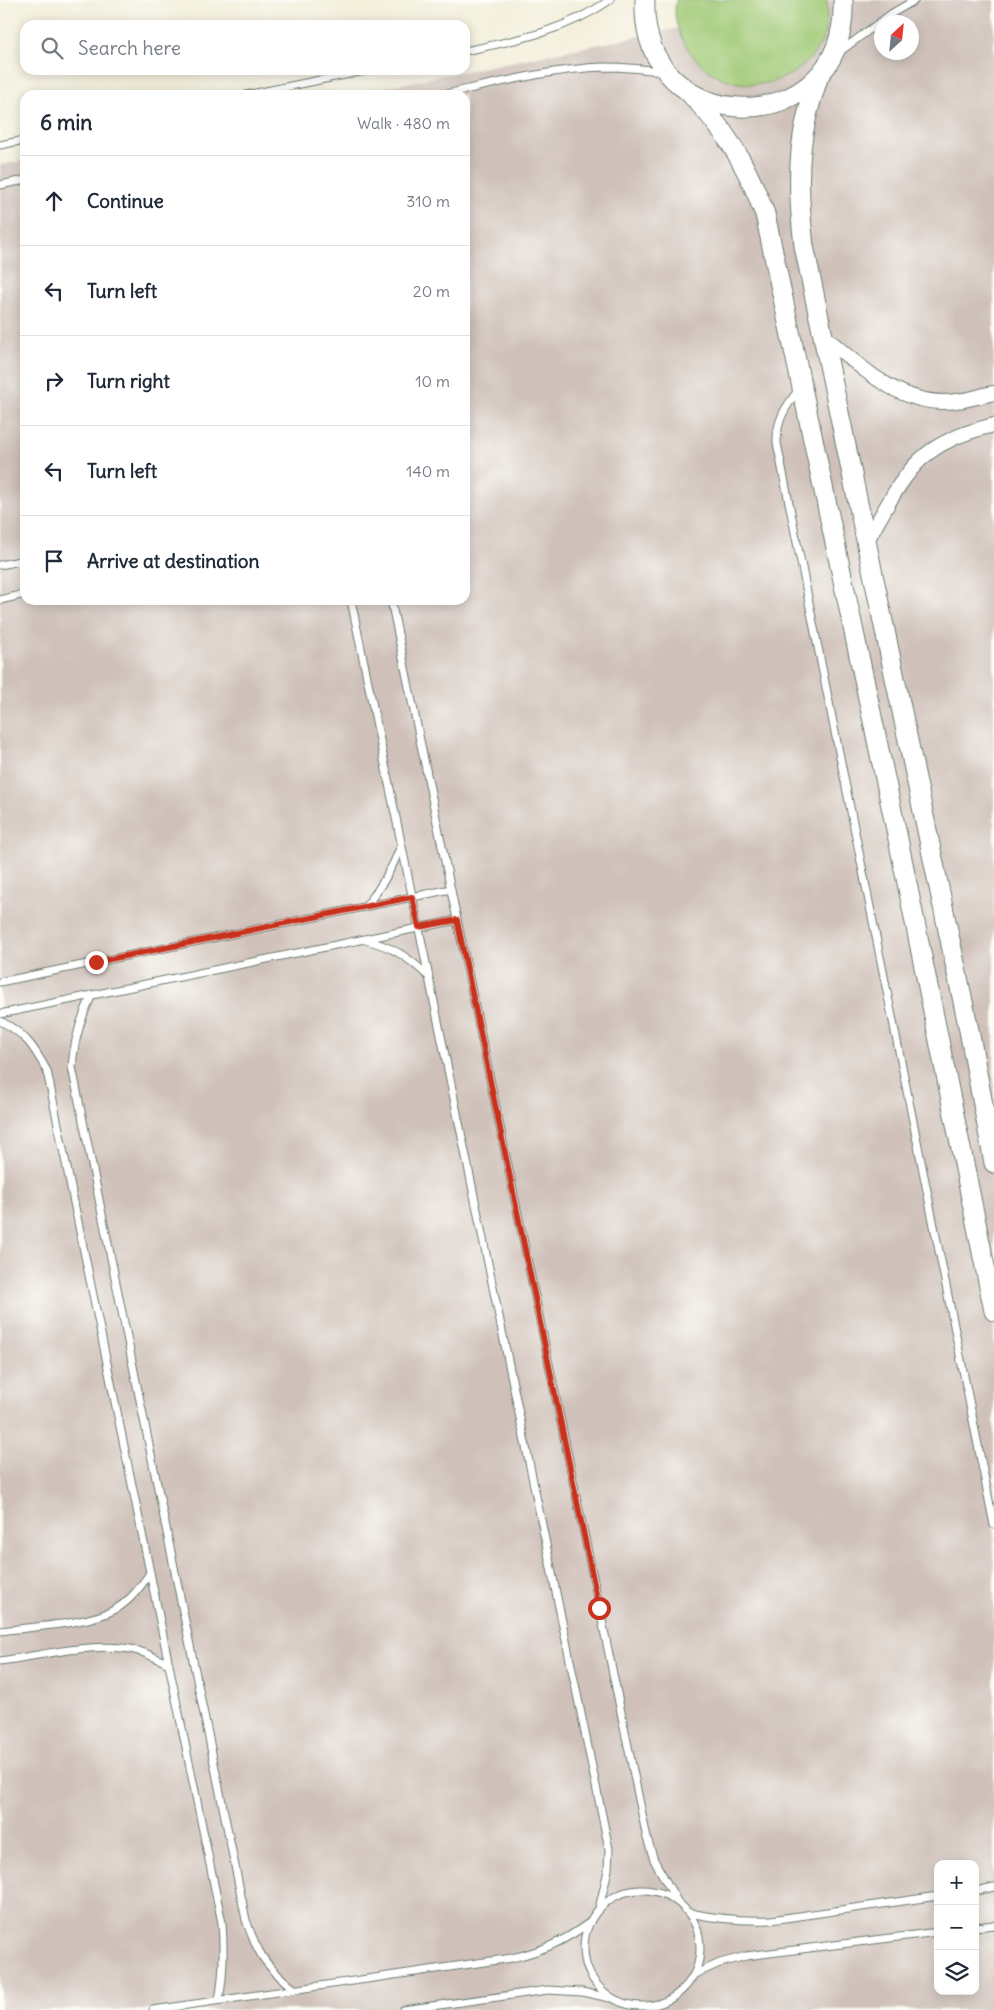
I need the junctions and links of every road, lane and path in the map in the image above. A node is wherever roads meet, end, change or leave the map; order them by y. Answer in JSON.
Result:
{"nodes":[{"id":1,"x":610,"y":0,"type":"edge"},
{"id":2,"x":644,"y":0,"type":"edge"},
{"id":3,"x":843,"y":0,"type":"edge"},
{"id":4,"x":915,"y":0,"type":"edge"},
{"id":5,"x":470,"y":49,"type":"edge"},
{"id":6,"x":832,"y":58,"type":"junction"},
{"id":7,"x":667,"y":73,"type":"junction"},
{"id":8,"x":344,"y":75,"type":"edge"},
{"id":9,"x":820,"y":75,"type":"junction"},
{"id":10,"x":285,"y":87,"type":"junction"},
{"id":11,"x":684,"y":87,"type":"junction"},
{"id":12,"x":270,"y":90,"type":"edge"},
{"id":13,"x":286,"y":90,"type":"edge"},
{"id":14,"x":466,"y":90,"type":"edge"},
{"id":15,"x":20,"y":141,"type":"edge"},
{"id":16,"x":0,"y":145,"type":"edge"},
{"id":17,"x":20,"y":181,"type":"edge"},
{"id":18,"x":0,"y":185,"type":"edge"},
{"id":19,"x":804,"y":246,"type":"junction"},
{"id":20,"x":773,"y":251,"type":"junction"},
{"id":21,"x":822,"y":334,"type":"junction"},
{"id":22,"x":802,"y":385,"type":"junction"},
{"id":23,"x":994,"y":393,"type":"edge"},
{"id":24,"x":994,"y":424,"type":"edge"},
{"id":25,"x":866,"y":542,"type":"junction"},
{"id":26,"x":20,"y":561,"type":"edge"},
{"id":27,"x":0,"y":565,"type":"edge"},
{"id":28,"x":20,"y":595,"type":"edge"},
{"id":29,"x":0,"y":600,"type":"edge"},
{"id":30,"x":352,"y":605,"type":"edge"},
{"id":31,"x":392,"y":605,"type":"edge"},
{"id":32,"x":927,"y":832,"type":"junction"},
{"id":33,"x":898,"y":839,"type":"junction"},
{"id":34,"x":402,"y":846,"type":"junction"},
{"id":35,"x":451,"y":889,"type":"junction"},
{"id":36,"x":412,"y":897,"type":"junction"},
{"id":37,"x":365,"y":907,"type":"junction"},
{"id":38,"x":457,"y":920,"type":"junction"},
{"id":39,"x":419,"y":927,"type":"junction"},
{"id":40,"x":362,"y":939,"type":"junction"},
{"id":41,"x":428,"y":976,"type":"junction"},
{"id":42,"x":0,"y":982,"type":"edge"},
{"id":43,"x":92,"y":995,"type":"junction"},
{"id":44,"x":0,"y":1014,"type":"edge"},
{"id":45,"x":0,"y":1021,"type":"edge"},
{"id":46,"x":993,"y":1155,"type":"edge"},
{"id":47,"x":994,"y":1311,"type":"edge"},
{"id":48,"x":994,"y":1525,"type":"edge"},
{"id":49,"x":150,"y":1573,"type":"junction"},
{"id":50,"x":0,"y":1631,"type":"edge"},
{"id":51,"x":0,"y":1661,"type":"edge"},
{"id":52,"x":169,"y":1664,"type":"junction"},
{"id":53,"x":994,"y":1887,"type":"edge"},
{"id":54,"x":979,"y":1890,"type":"edge"},
{"id":55,"x":934,"y":1897,"type":"edge"},
{"id":56,"x":677,"y":1901,"type":"junction"},
{"id":57,"x":599,"y":1909,"type":"junction"},
{"id":58,"x":690,"y":1914,"type":"junction"},
{"id":59,"x":589,"y":1923,"type":"junction"},
{"id":60,"x":994,"y":1925,"type":"edge"},
{"id":61,"x":979,"y":1927,"type":"edge"},
{"id":62,"x":934,"y":1932,"type":"edge"},
{"id":63,"x":695,"y":1974,"type":"junction"},
{"id":64,"x":294,"y":1989,"type":"junction"},
{"id":65,"x":614,"y":1999,"type":"junction"},
{"id":66,"x":219,"y":2000,"type":"junction"},
{"id":67,"x":153,"y":2010,"type":"edge"},
{"id":68,"x":403,"y":2010,"type":"edge"}],
"edges":[{"from":1,"to":5,"type":"lane"},
{"from":2,"to":7,"type":"street"},
{"from":3,"to":6,"type":"street"},
{"from":4,"to":6,"type":"lane"},
{"from":6,"to":9,"type":"street"},
{"from":7,"to":11,"type":"street"},
{"from":7,"to":14,"type":"lane"},
{"from":8,"to":10,"type":"lane"},
{"from":9,"to":11,"type":"street"},
{"from":9,"to":19,"type":"street"},
{"from":10,"to":12,"type":"lane"},
{"from":10,"to":13,"type":"lane"},
{"from":11,"to":20,"type":"street"},
{"from":15,"to":16,"type":"lane"},
{"from":17,"to":18,"type":"lane"},
{"from":19,"to":20,"type":"street"},
{"from":19,"to":21,"type":"street"},
{"from":20,"to":22,"type":"street"},
{"from":21,"to":23,"type":"street"},
{"from":21,"to":25,"type":"street"},
{"from":22,"to":33,"type":"street"},
{"from":22,"to":48,"type":"lane"},
{"from":24,"to":25,"type":"street"},
{"from":25,"to":32,"type":"street"},
{"from":26,"to":27,"type":"lane"},
{"from":28,"to":29,"type":"lane"},
{"from":30,"to":34,"type":"lane"},
{"from":31,"to":35,"type":"lane"},
{"from":32,"to":33,"type":"street"},
{"from":32,"to":46,"type":"street"},
{"from":33,"to":47,"type":"street"},
{"from":34,"to":36,"type":"lane"},
{"from":34,"to":37,"type":"lane"},
{"from":35,"to":36,"type":"lane"},
{"from":35,"to":38,"type":"lane"},
{"from":36,"to":37,"type":"lane"},
{"from":36,"to":39,"type":"lane"},
{"from":37,"to":42,"type":"lane"},
{"from":38,"to":39,"type":"lane"},
{"from":38,"to":56,"type":"lane"},
{"from":39,"to":40,"type":"lane"},
{"from":39,"to":41,"type":"lane"},
{"from":40,"to":41,"type":"lane"},
{"from":40,"to":43,"type":"lane"},
{"from":41,"to":57,"type":"lane"},
{"from":43,"to":44,"type":"lane"},
{"from":43,"to":64,"type":"lane"},
{"from":45,"to":49,"type":"lane"},
{"from":49,"to":50,"type":"lane"},
{"from":49,"to":52,"type":"lane"},
{"from":51,"to":52,"type":"lane"},
{"from":52,"to":66,"type":"lane"},
{"from":53,"to":54,"type":"lane"},
{"from":55,"to":58,"type":"lane"},
{"from":56,"to":57,"type":"lane"},
{"from":56,"to":58,"type":"lane"},
{"from":57,"to":59,"type":"lane"},
{"from":58,"to":63,"type":"lane"},
{"from":59,"to":64,"type":"lane"},
{"from":59,"to":65,"type":"lane"},
{"from":60,"to":61,"type":"lane"},
{"from":62,"to":63,"type":"lane"},
{"from":63,"to":65,"type":"lane"},
{"from":64,"to":66,"type":"lane"},
{"from":65,"to":68,"type":"lane"},
{"from":66,"to":67,"type":"lane"}]}
